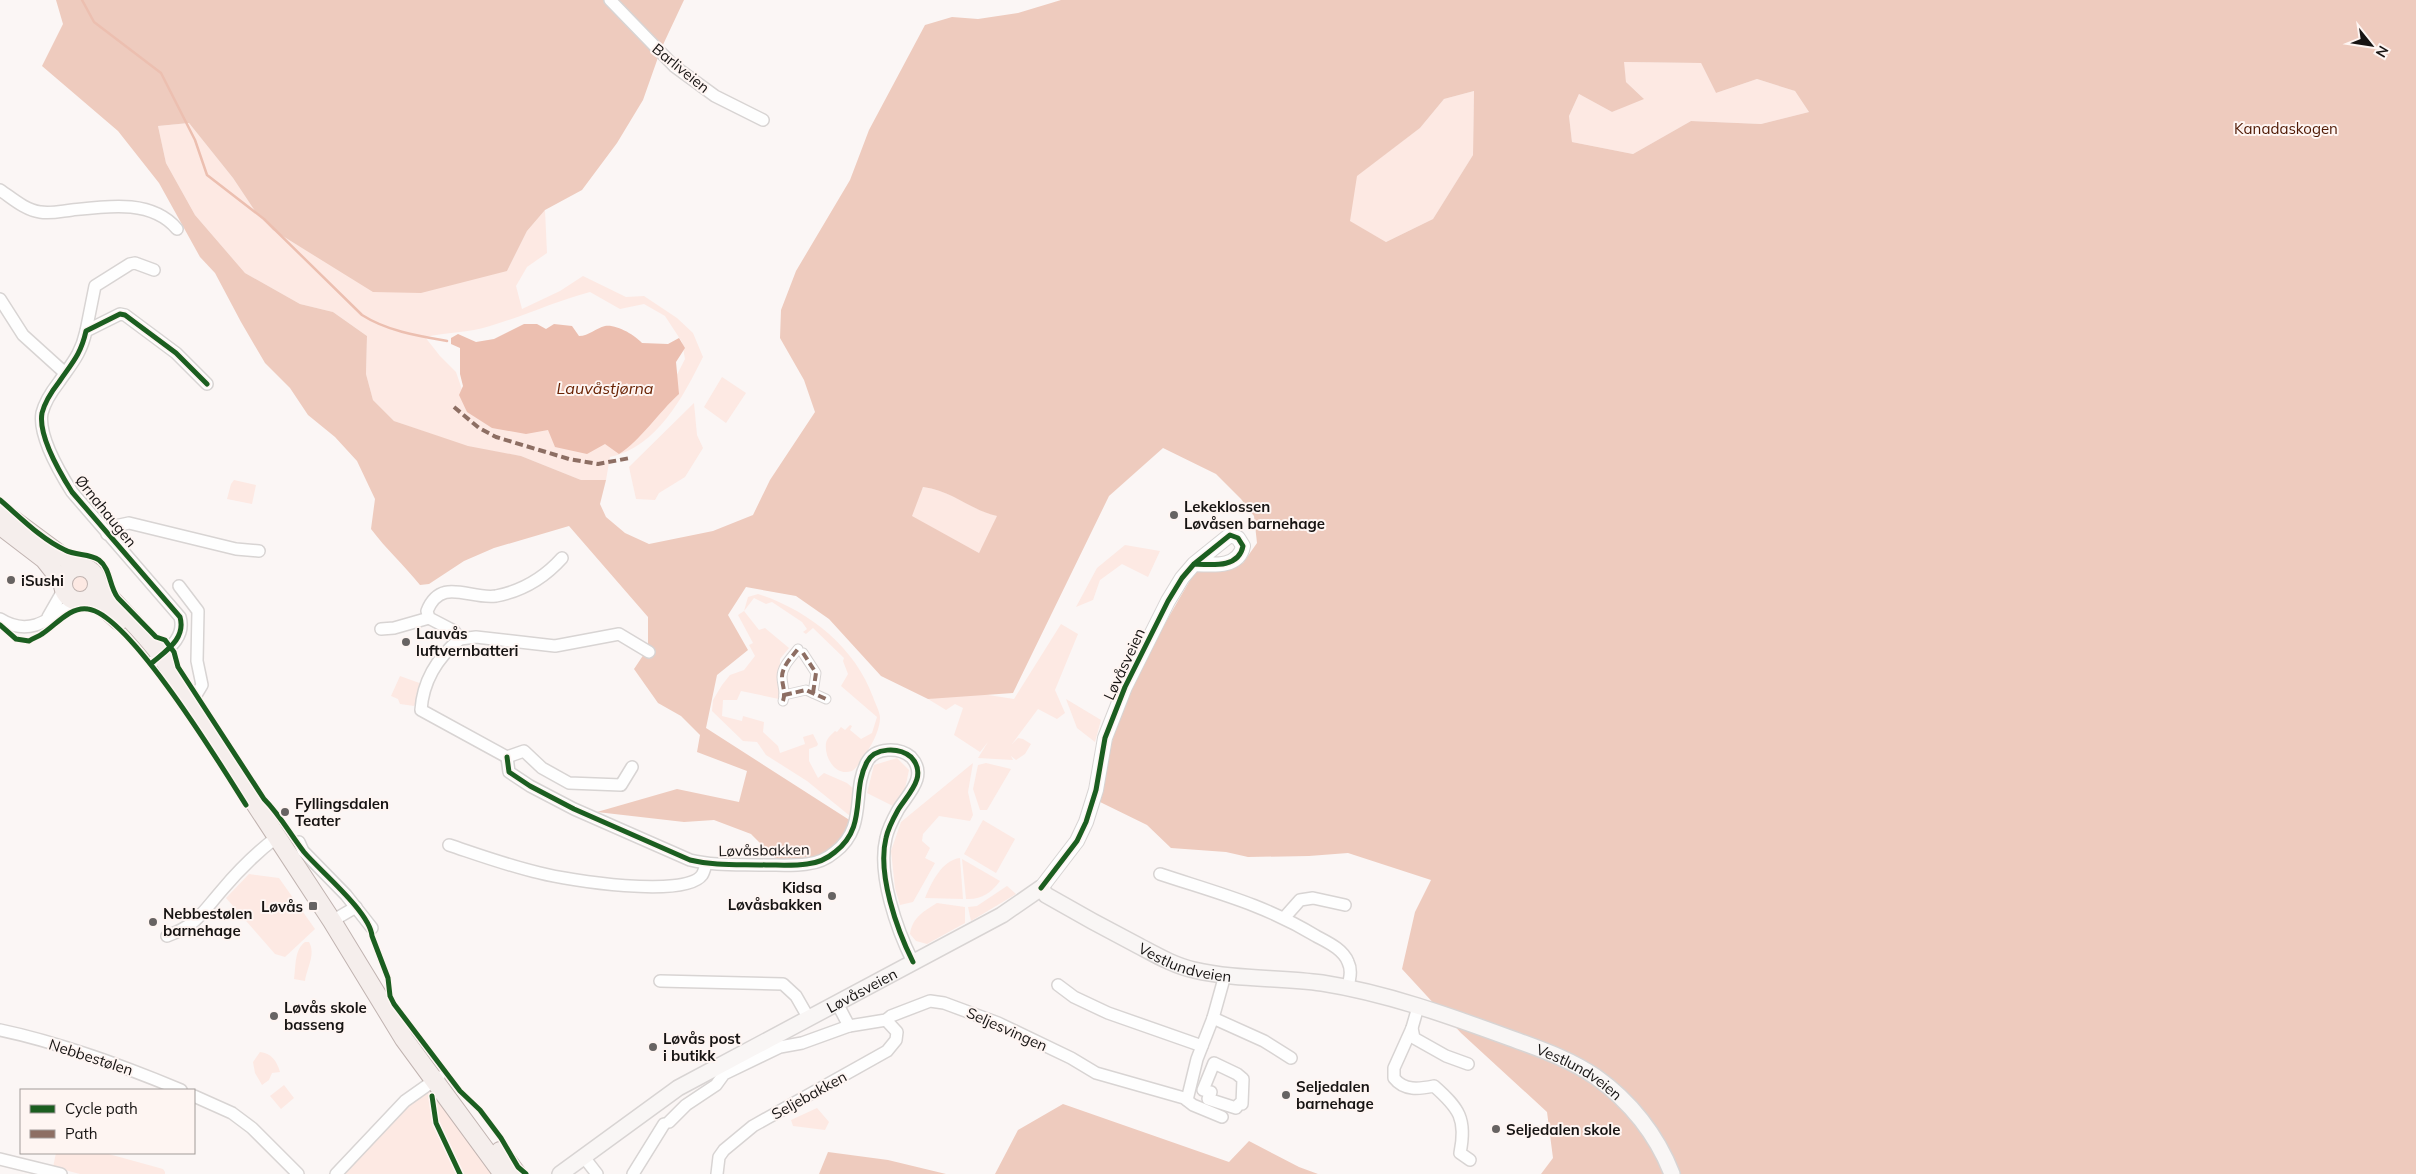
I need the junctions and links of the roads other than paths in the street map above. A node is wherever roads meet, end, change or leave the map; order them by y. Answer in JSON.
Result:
{"nodes":[{"id":1,"x":610,"y":0,"type":"edge"},
{"id":2,"x":763,"y":120,"type":"dead end"},
{"id":3,"x":0,"y":190,"type":"edge"},
{"id":4,"x":177,"y":229,"type":"dead end"},
{"id":5,"x":154,"y":270,"type":"dead end"},
{"id":6,"x":0,"y":299,"type":"edge"},
{"id":7,"x":86,"y":331,"type":"junction"},
{"id":8,"x":65,"y":373,"type":"junction"},
{"id":9,"x":207,"y":384,"type":"dead end"},
{"id":10,"x":0,"y":510,"type":"edge"},
{"id":11,"x":0,"y":525,"type":"edge"},
{"id":12,"x":107,"y":534,"type":"junction"},
{"id":13,"x":259,"y":551,"type":"dead end"},
{"id":14,"x":562,"y":558,"type":"dead end"},
{"id":15,"x":1194,"y":564,"type":"dead end"},
{"id":16,"x":77,"y":567,"type":"junction"},
{"id":17,"x":98,"y":584,"type":"junction"},
{"id":18,"x":179,"y":586,"type":"dead end"},
{"id":19,"x":72,"y":593,"type":"junction"},
{"id":20,"x":0,"y":618,"type":"edge"},
{"id":21,"x":429,"y":618,"type":"junction"},
{"id":22,"x":47,"y":619,"type":"junction"},
{"id":23,"x":381,"y":629,"type":"dead end"},
{"id":24,"x":460,"y":639,"type":"junction"},
{"id":25,"x":649,"y":652,"type":"dead end"},
{"id":26,"x":157,"y":658,"type":"junction"},
{"id":27,"x":814,"y":692,"type":"junction"},
{"id":28,"x":185,"y":697,"type":"junction"},
{"id":29,"x":826,"y":699,"type":"dead end"},
{"id":30,"x":507,"y":757,"type":"junction"},
{"id":31,"x":632,"y":767,"type":"dead end"},
{"id":32,"x":277,"y":837,"type":"junction"},
{"id":33,"x":298,"y":842,"type":"dead end"},
{"id":34,"x":449,"y":845,"type":"dead end"},
{"id":35,"x":706,"y":864,"type":"junction"},
{"id":36,"x":1160,"y":874,"type":"dead end"},
{"id":37,"x":1041,"y":888,"type":"junction"},
{"id":38,"x":1345,"y":905,"type":"dead end"},
{"id":39,"x":356,"y":907,"type":"junction"},
{"id":40,"x":1284,"y":918,"type":"junction"},
{"id":41,"x":332,"y":921,"type":"junction"},
{"id":42,"x":372,"y":928,"type":"dead end"},
{"id":43,"x":167,"y":936,"type":"dead end"},
{"id":44,"x":914,"y":962,"type":"junction"},
{"id":45,"x":1225,"y":976,"type":"junction"},
{"id":46,"x":660,"y":980,"type":"dead end"},
{"id":47,"x":1058,"y":985,"type":"dead end"},
{"id":48,"x":1347,"y":988,"type":"junction"},
{"id":49,"x":837,"y":1003,"type":"junction"},
{"id":50,"x":1418,"y":1007,"type":"junction"},
{"id":51,"x":808,"y":1017,"type":"junction"},
{"id":52,"x":1213,"y":1018,"type":"junction"},
{"id":53,"x":886,"y":1020,"type":"junction"},
{"id":54,"x":850,"y":1026,"type":"junction"},
{"id":55,"x":1412,"y":1028,"type":"junction"},
{"id":56,"x":0,"y":1030,"type":"edge"},
{"id":57,"x":1202,"y":1046,"type":"junction"},
{"id":58,"x":1291,"y":1058,"type":"dead end"},
{"id":59,"x":1468,"y":1064,"type":"dead end"},
{"id":60,"x":436,"y":1079,"type":"junction"},
{"id":61,"x":179,"y":1089,"type":"edge"},
{"id":62,"x":195,"y":1096,"type":"edge"},
{"id":63,"x":1187,"y":1100,"type":"junction"},
{"id":64,"x":1222,"y":1118,"type":"dead end"},
{"id":65,"x":583,"y":1156,"type":"junction"},
{"id":66,"x":0,"y":1159,"type":"edge"},
{"id":67,"x":1470,"y":1160,"type":"dead end"},
{"id":68,"x":61,"y":1174,"type":"edge"},
{"id":69,"x":298,"y":1174,"type":"edge"},
{"id":70,"x":336,"y":1174,"type":"edge"},
{"id":71,"x":503,"y":1174,"type":"edge"},
{"id":72,"x":517,"y":1174,"type":"edge"},
{"id":73,"x":560,"y":1174,"type":"edge"},
{"id":74,"x":598,"y":1174,"type":"edge"},
{"id":75,"x":633,"y":1174,"type":"edge"},
{"id":76,"x":717,"y":1174,"type":"edge"},
{"id":77,"x":1672,"y":1174,"type":"edge"}],
"edges":[{"from":1,"to":2,"type":"street","name":"Barliveien"},
{"from":3,"to":4,"type":"street"},
{"from":5,"to":7,"type":"street","name":"Ørnahaugen"},
{"from":6,"to":8,"type":"street"},
{"from":7,"to":8,"type":"street","name":"Ørnahaugen"},
{"from":7,"to":9,"type":"street"},
{"from":8,"to":12,"type":"street","name":"Ørnahaugen"},
{"from":10,"to":16,"type":"main road"},
{"from":11,"to":19,"type":"main road"},
{"from":12,"to":13,"type":"street","name":"Ørnahaugen"},
{"from":12,"to":26,"type":"street","name":"Ørnahaugen"},
{"from":14,"to":21,"type":"street"},
{"from":15,"to":37,"type":"street","name":"Løvåsveien"},
{"from":16,"to":17,"type":"main road"},
{"from":16,"to":19,"type":"main road"},
{"from":17,"to":19,"type":"main road"},
{"from":17,"to":26,"type":"main road"},
{"from":18,"to":28,"type":"street"},
{"from":19,"to":22,"type":"street"},
{"from":19,"to":22,"type":"street"},
{"from":19,"to":26,"type":"main road"},
{"from":20,"to":22,"type":"street"},
{"from":21,"to":23,"type":"street"},
{"from":21,"to":24,"type":"street"},
{"from":24,"to":25,"type":"street"},
{"from":24,"to":30,"type":"street"},
{"from":26,"to":28,"type":"main road"},
{"from":27,"to":27,"type":"street"},
{"from":27,"to":29,"type":"street"},
{"from":28,"to":32,"type":"main road"},
{"from":30,"to":31,"type":"street"},
{"from":30,"to":35,"type":"street","name":"Løvåsbakken"},
{"from":32,"to":41,"type":"main road"},
{"from":32,"to":43,"type":"street"},
{"from":33,"to":39,"type":"street"},
{"from":34,"to":35,"type":"street","name":"Løvåsbakken"},
{"from":35,"to":44,"type":"street","name":"Løvåsbakken"},
{"from":36,"to":40,"type":"street"},
{"from":37,"to":44,"type":"main road","name":"Løvåsveien"},
{"from":37,"to":45,"type":"main road","name":"Vestlundveien"},
{"from":38,"to":40,"type":"street"},
{"from":39,"to":41,"type":"street"},
{"from":39,"to":42,"type":"street"},
{"from":40,"to":48,"type":"street"},
{"from":41,"to":60,"type":"main road"},
{"from":44,"to":49,"type":"main road","name":"Løvåsveien"},
{"from":45,"to":48,"type":"main road","name":"Vestlundveien"},
{"from":45,"to":52,"type":"street"},
{"from":46,"to":51,"type":"street","name":"Løvåsveien"},
{"from":47,"to":57,"type":"street"},
{"from":48,"to":50,"type":"main road","name":"Vestlundveien"},
{"from":49,"to":51,"type":"main road","name":"Løvåsveien"},
{"from":49,"to":54,"type":"street"},
{"from":50,"to":55,"type":"street"},
{"from":50,"to":77,"type":"main road","name":"Vestlundveien"},
{"from":51,"to":65,"type":"main road","name":"Løvåsveien"},
{"from":52,"to":57,"type":"street"},
{"from":52,"to":58,"type":"street"},
{"from":53,"to":54,"type":"street","name":"Seljesvingen"},
{"from":53,"to":63,"type":"street","name":"Seljesvingen"},
{"from":53,"to":76,"type":"street","name":"Seljebakken"},
{"from":54,"to":75,"type":"street","name":"Løvåsveien"},
{"from":55,"to":59,"type":"street"},
{"from":55,"to":67,"type":"street"},
{"from":56,"to":61,"type":"street","name":"Nebbestølen"},
{"from":57,"to":63,"type":"street"},
{"from":60,"to":70,"type":"street"},
{"from":60,"to":71,"type":"main road"},
{"from":60,"to":72,"type":"main road"},
{"from":62,"to":69,"type":"street"},
{"from":63,"to":64,"type":"street","name":"Seljesvingen"},
{"from":65,"to":73,"type":"main road","name":"Løvåsveien"},
{"from":65,"to":74,"type":"street"},
{"from":66,"to":68,"type":"street"}]}
